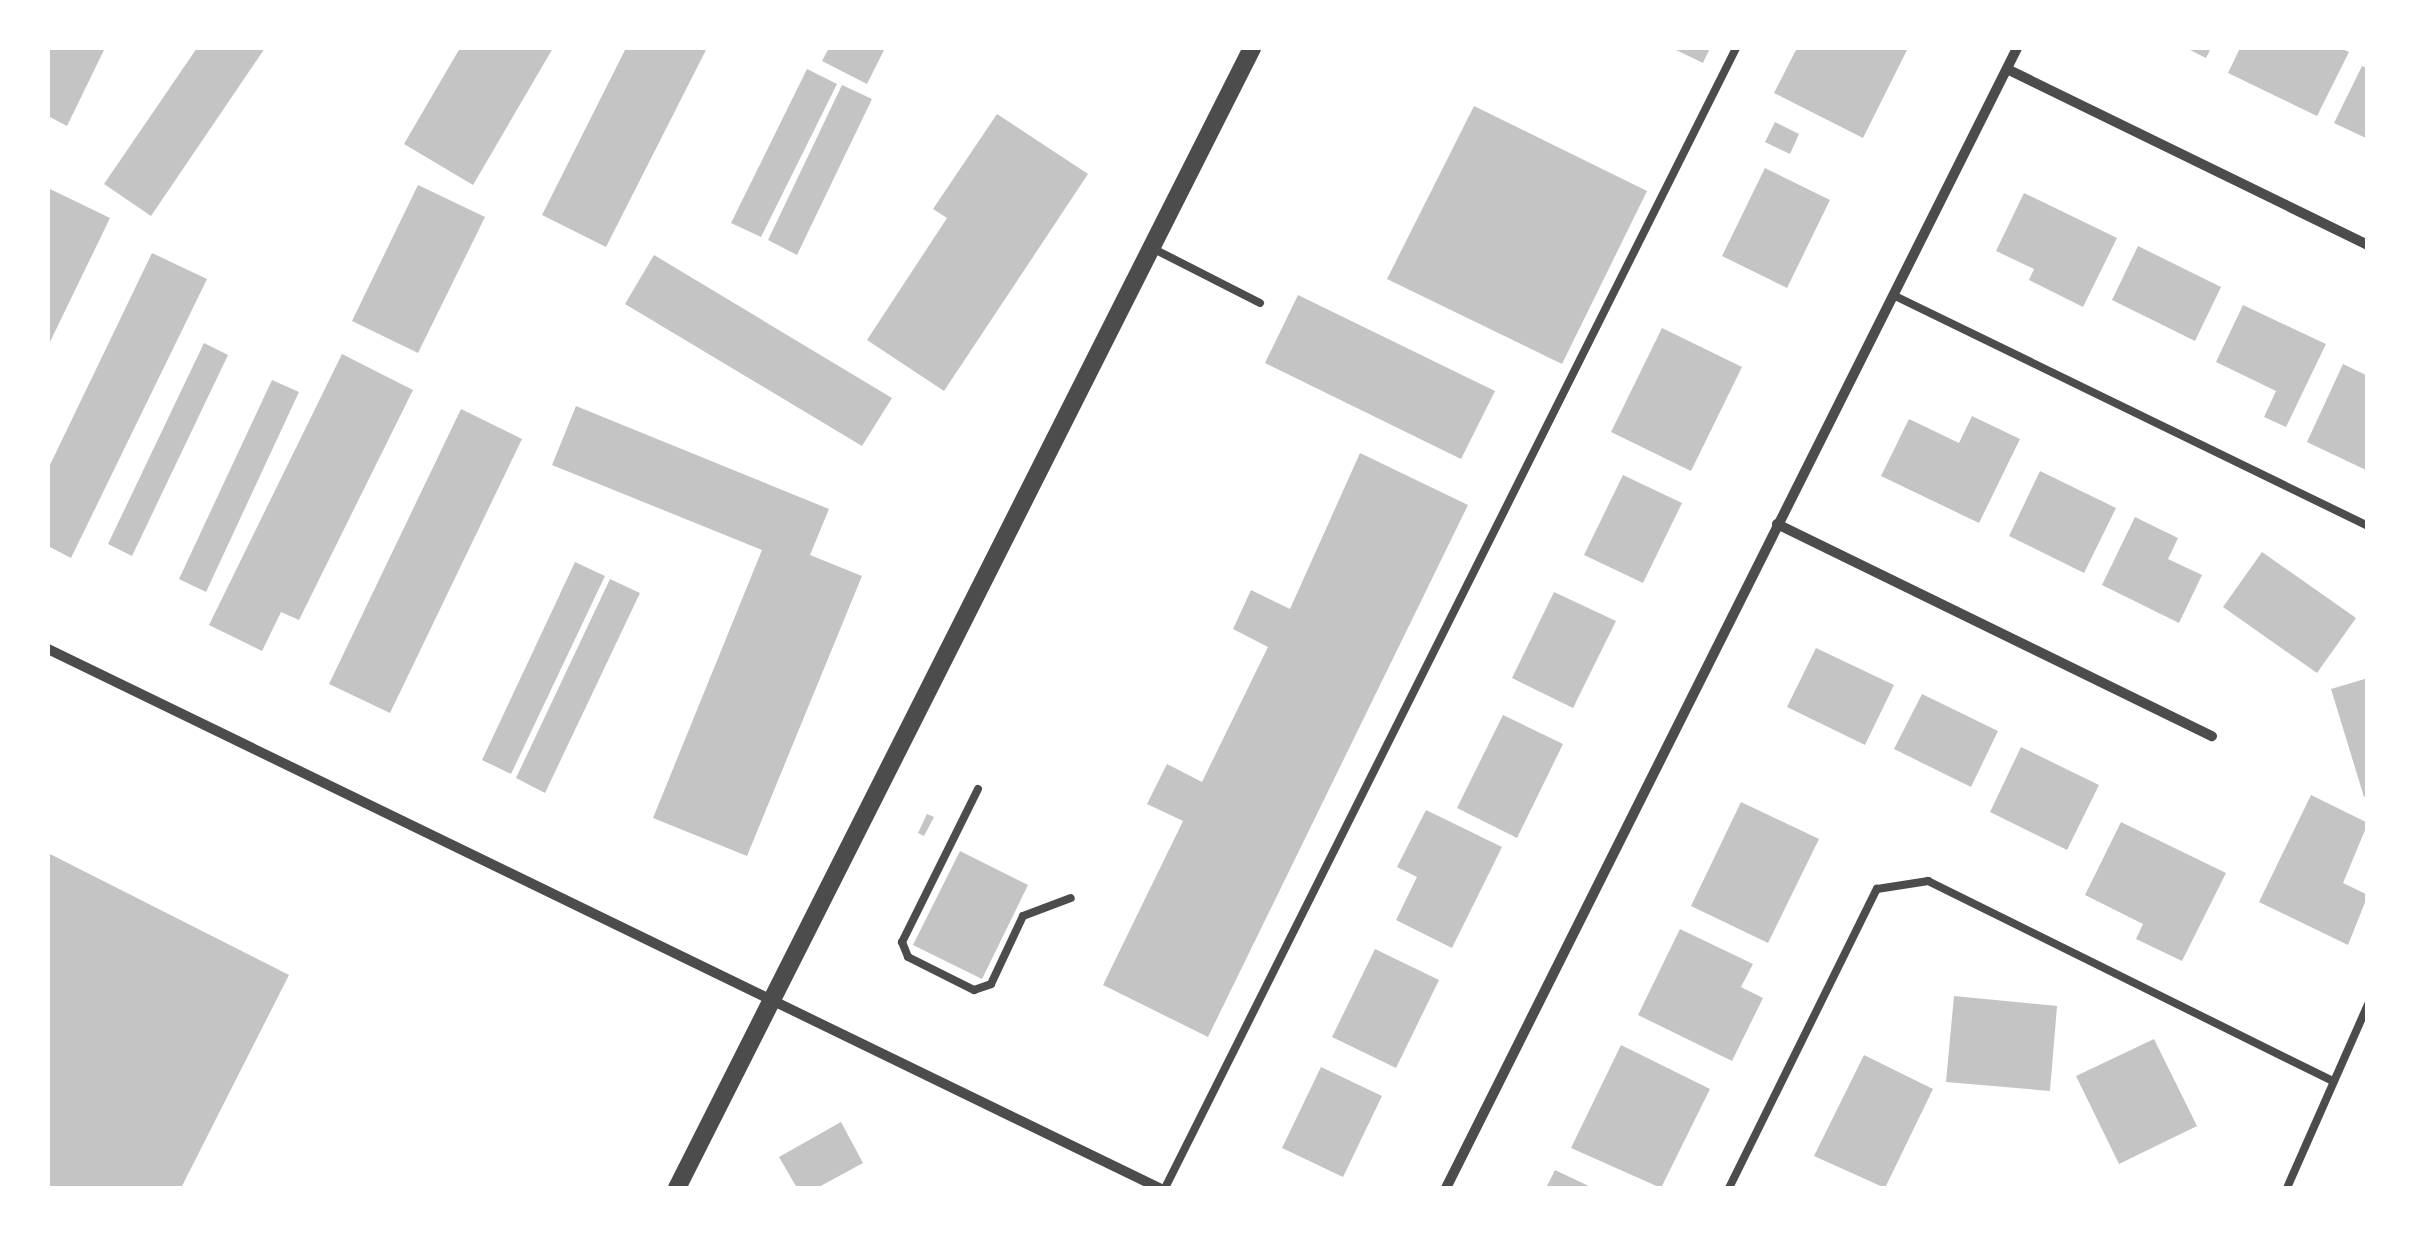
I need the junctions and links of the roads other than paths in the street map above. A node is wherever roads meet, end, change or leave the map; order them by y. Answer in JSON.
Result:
{"nodes":[{"id":1,"x":1252,"y":48,"type":"edge"},
{"id":2,"x":1736,"y":48,"type":"edge"},
{"id":3,"x":2017,"y":48,"type":"edge"},
{"id":4,"x":2007,"y":69,"type":"junction"},
{"id":5,"x":2368,"y":245,"type":"edge"},
{"id":6,"x":1150,"y":247,"type":"junction"},
{"id":7,"x":1892,"y":295,"type":"junction"},
{"id":8,"x":1260,"y":303,"type":"dead end"},
{"id":9,"x":1777,"y":524,"type":"junction"},
{"id":10,"x":2368,"y":526,"type":"edge"},
{"id":11,"x":48,"y":649,"type":"edge"},
{"id":12,"x":2212,"y":736,"type":"dead end"},
{"id":13,"x":978,"y":789,"type":"dead end"},
{"id":14,"x":1071,"y":898,"type":"dead end"},
{"id":15,"x":770,"y":1002,"type":"junction"},
{"id":16,"x":2368,"y":1004,"type":"edge"},
{"id":17,"x":2331,"y":1080,"type":"junction"},
{"id":18,"x":677,"y":1188,"type":"edge"},
{"id":19,"x":1162,"y":1188,"type":"edge"},
{"id":20,"x":1446,"y":1188,"type":"edge"},
{"id":21,"x":1729,"y":1188,"type":"edge"},
{"id":22,"x":2288,"y":1188,"type":"edge"}],
"edges":[{"from":1,"to":6,"type":"street"},
{"from":2,"to":19,"type":"lane"},
{"from":3,"to":4,"type":"street"},
{"from":4,"to":5,"type":"street"},
{"from":4,"to":7,"type":"street"},
{"from":6,"to":8,"type":"lane"},
{"from":6,"to":15,"type":"street"},
{"from":7,"to":9,"type":"street"},
{"from":7,"to":10,"type":"lane"},
{"from":9,"to":12,"type":"street"},
{"from":9,"to":20,"type":"street"},
{"from":11,"to":15,"type":"street"},
{"from":13,"to":14,"type":"lane"},
{"from":15,"to":18,"type":"street"},
{"from":15,"to":19,"type":"street"},
{"from":16,"to":17,"type":"lane"},
{"from":17,"to":21,"type":"lane"},
{"from":17,"to":22,"type":"lane"}]}
